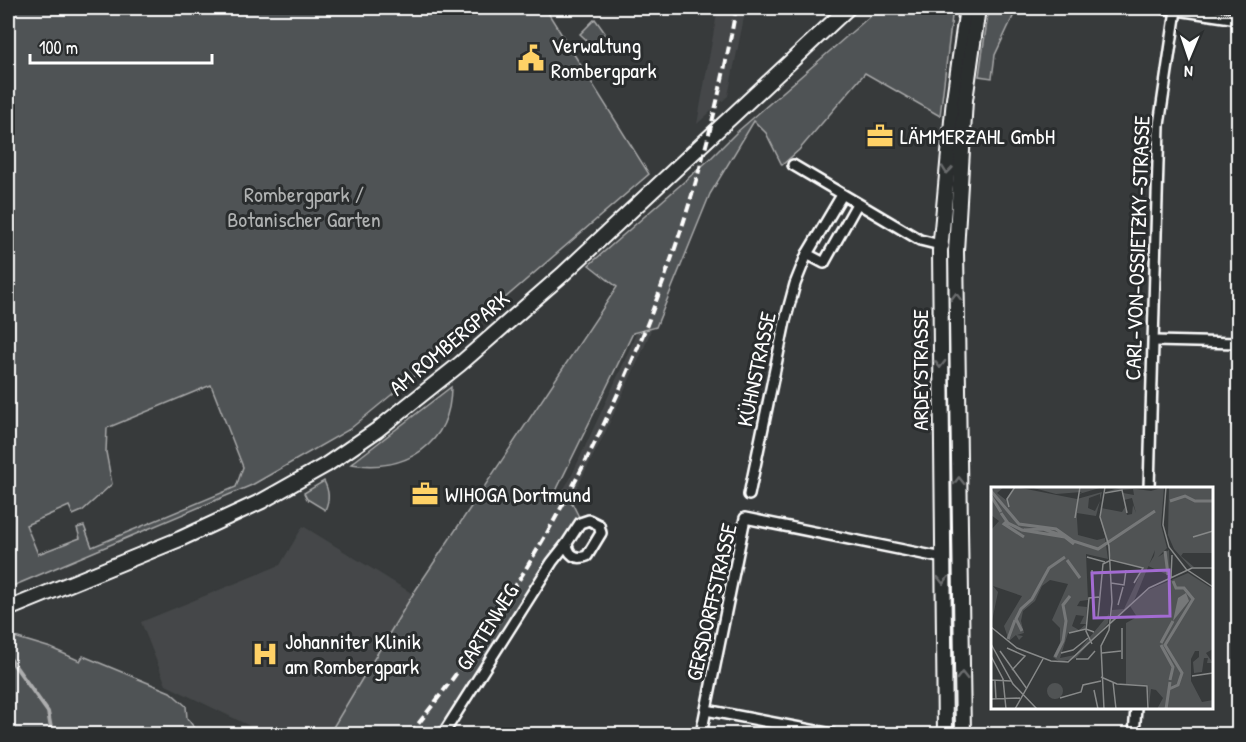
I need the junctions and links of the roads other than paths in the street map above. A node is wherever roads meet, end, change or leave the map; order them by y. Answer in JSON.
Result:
{"nodes":[{"id":1,"x":848,"y":8,"type":"edge"},
{"id":2,"x":967,"y":8,"type":"edge"},
{"id":3,"x":978,"y":8,"type":"edge"},
{"id":4,"x":1164,"y":8,"type":"edge"},
{"id":5,"x":1176,"y":10,"type":"junction"},
{"id":6,"x":1239,"y":19,"type":"edge"},
{"id":7,"x":793,"y":165,"type":"dead end"},
{"id":8,"x":842,"y":195,"type":"junction"},
{"id":9,"x":857,"y":204,"type":"junction"},
{"id":10,"x":940,"y":246,"type":"junction"},
{"id":11,"x":956,"y":247,"type":"junction"},
{"id":12,"x":807,"y":254,"type":"junction"},
{"id":13,"x":1154,"y":341,"type":"junction"},
{"id":14,"x":1239,"y":343,"type":"edge"},
{"id":15,"x":1149,"y":487,"type":"edge"},
{"id":16,"x":749,"y":495,"type":"dead end"},
{"id":17,"x":567,"y":543,"type":"dead end"},
{"id":18,"x":943,"y":558,"type":"junction"},
{"id":19,"x":8,"y":609,"type":"edge"},
{"id":20,"x":1136,"y":709,"type":"edge"},
{"id":21,"x":706,"y":710,"type":"junction"},
{"id":22,"x":1134,"y":733,"type":"edge"},
{"id":23,"x":443,"y":735,"type":"edge"},
{"id":24,"x":701,"y":735,"type":"edge"},
{"id":25,"x":832,"y":735,"type":"edge"},
{"id":26,"x":945,"y":735,"type":"edge"},
{"id":27,"x":963,"y":735,"type":"edge"},
{"id":28,"x":1148,"y":735,"type":"edge"}],
"edges":[{"from":1,"to":19,"type":"main road","name":"AM ROMBERGPARK"},
{"from":2,"to":10,"type":"main road","name":"ARDEYSTRASSE","one_way":true},
{"from":3,"to":11,"type":"main road","name":"ARDEYSTRASSE"},
{"from":4,"to":5,"type":"street"},
{"from":5,"to":6,"type":"street"},
{"from":5,"to":13,"type":"street","name":"CARL-VON-OSSIETZKY-STRASSE"},
{"from":7,"to":8,"type":"street"},
{"from":8,"to":9,"type":"street"},
{"from":8,"to":12,"type":"street","name":"KÜHNSTRASSE"},
{"from":9,"to":10,"type":"street"},
{"from":9,"to":12,"type":"street"},
{"from":10,"to":11,"type":"street"},
{"from":10,"to":18,"type":"main road","name":"ARDEYSTRASSE","one_way":true},
{"from":27,"to":11,"type":"main road","name":"ARDEYSTRASSE","one_way":true},
{"from":12,"to":16,"type":"street","name":"KÜHNSTRASSE"},
{"from":13,"to":14,"type":"street"},
{"from":13,"to":15,"type":"street","name":"CARL-VON-OSSIETZKY-STRASSE"},
{"from":17,"to":23,"type":"street","name":"GARTENWEG"},
{"from":18,"to":21,"type":"street","name":"GERSDORFFSTRASSE"},
{"from":18,"to":26,"type":"main road","name":"ARDEYSTRASSE","one_way":true},
{"from":20,"to":22,"type":"street"},
{"from":21,"to":24,"type":"street","name":"GERSDORFFSTRASSE"},
{"from":21,"to":25,"type":"street","name":"GERSDORFFSTRASSE"},
{"from":22,"to":28,"type":"street"}]}
